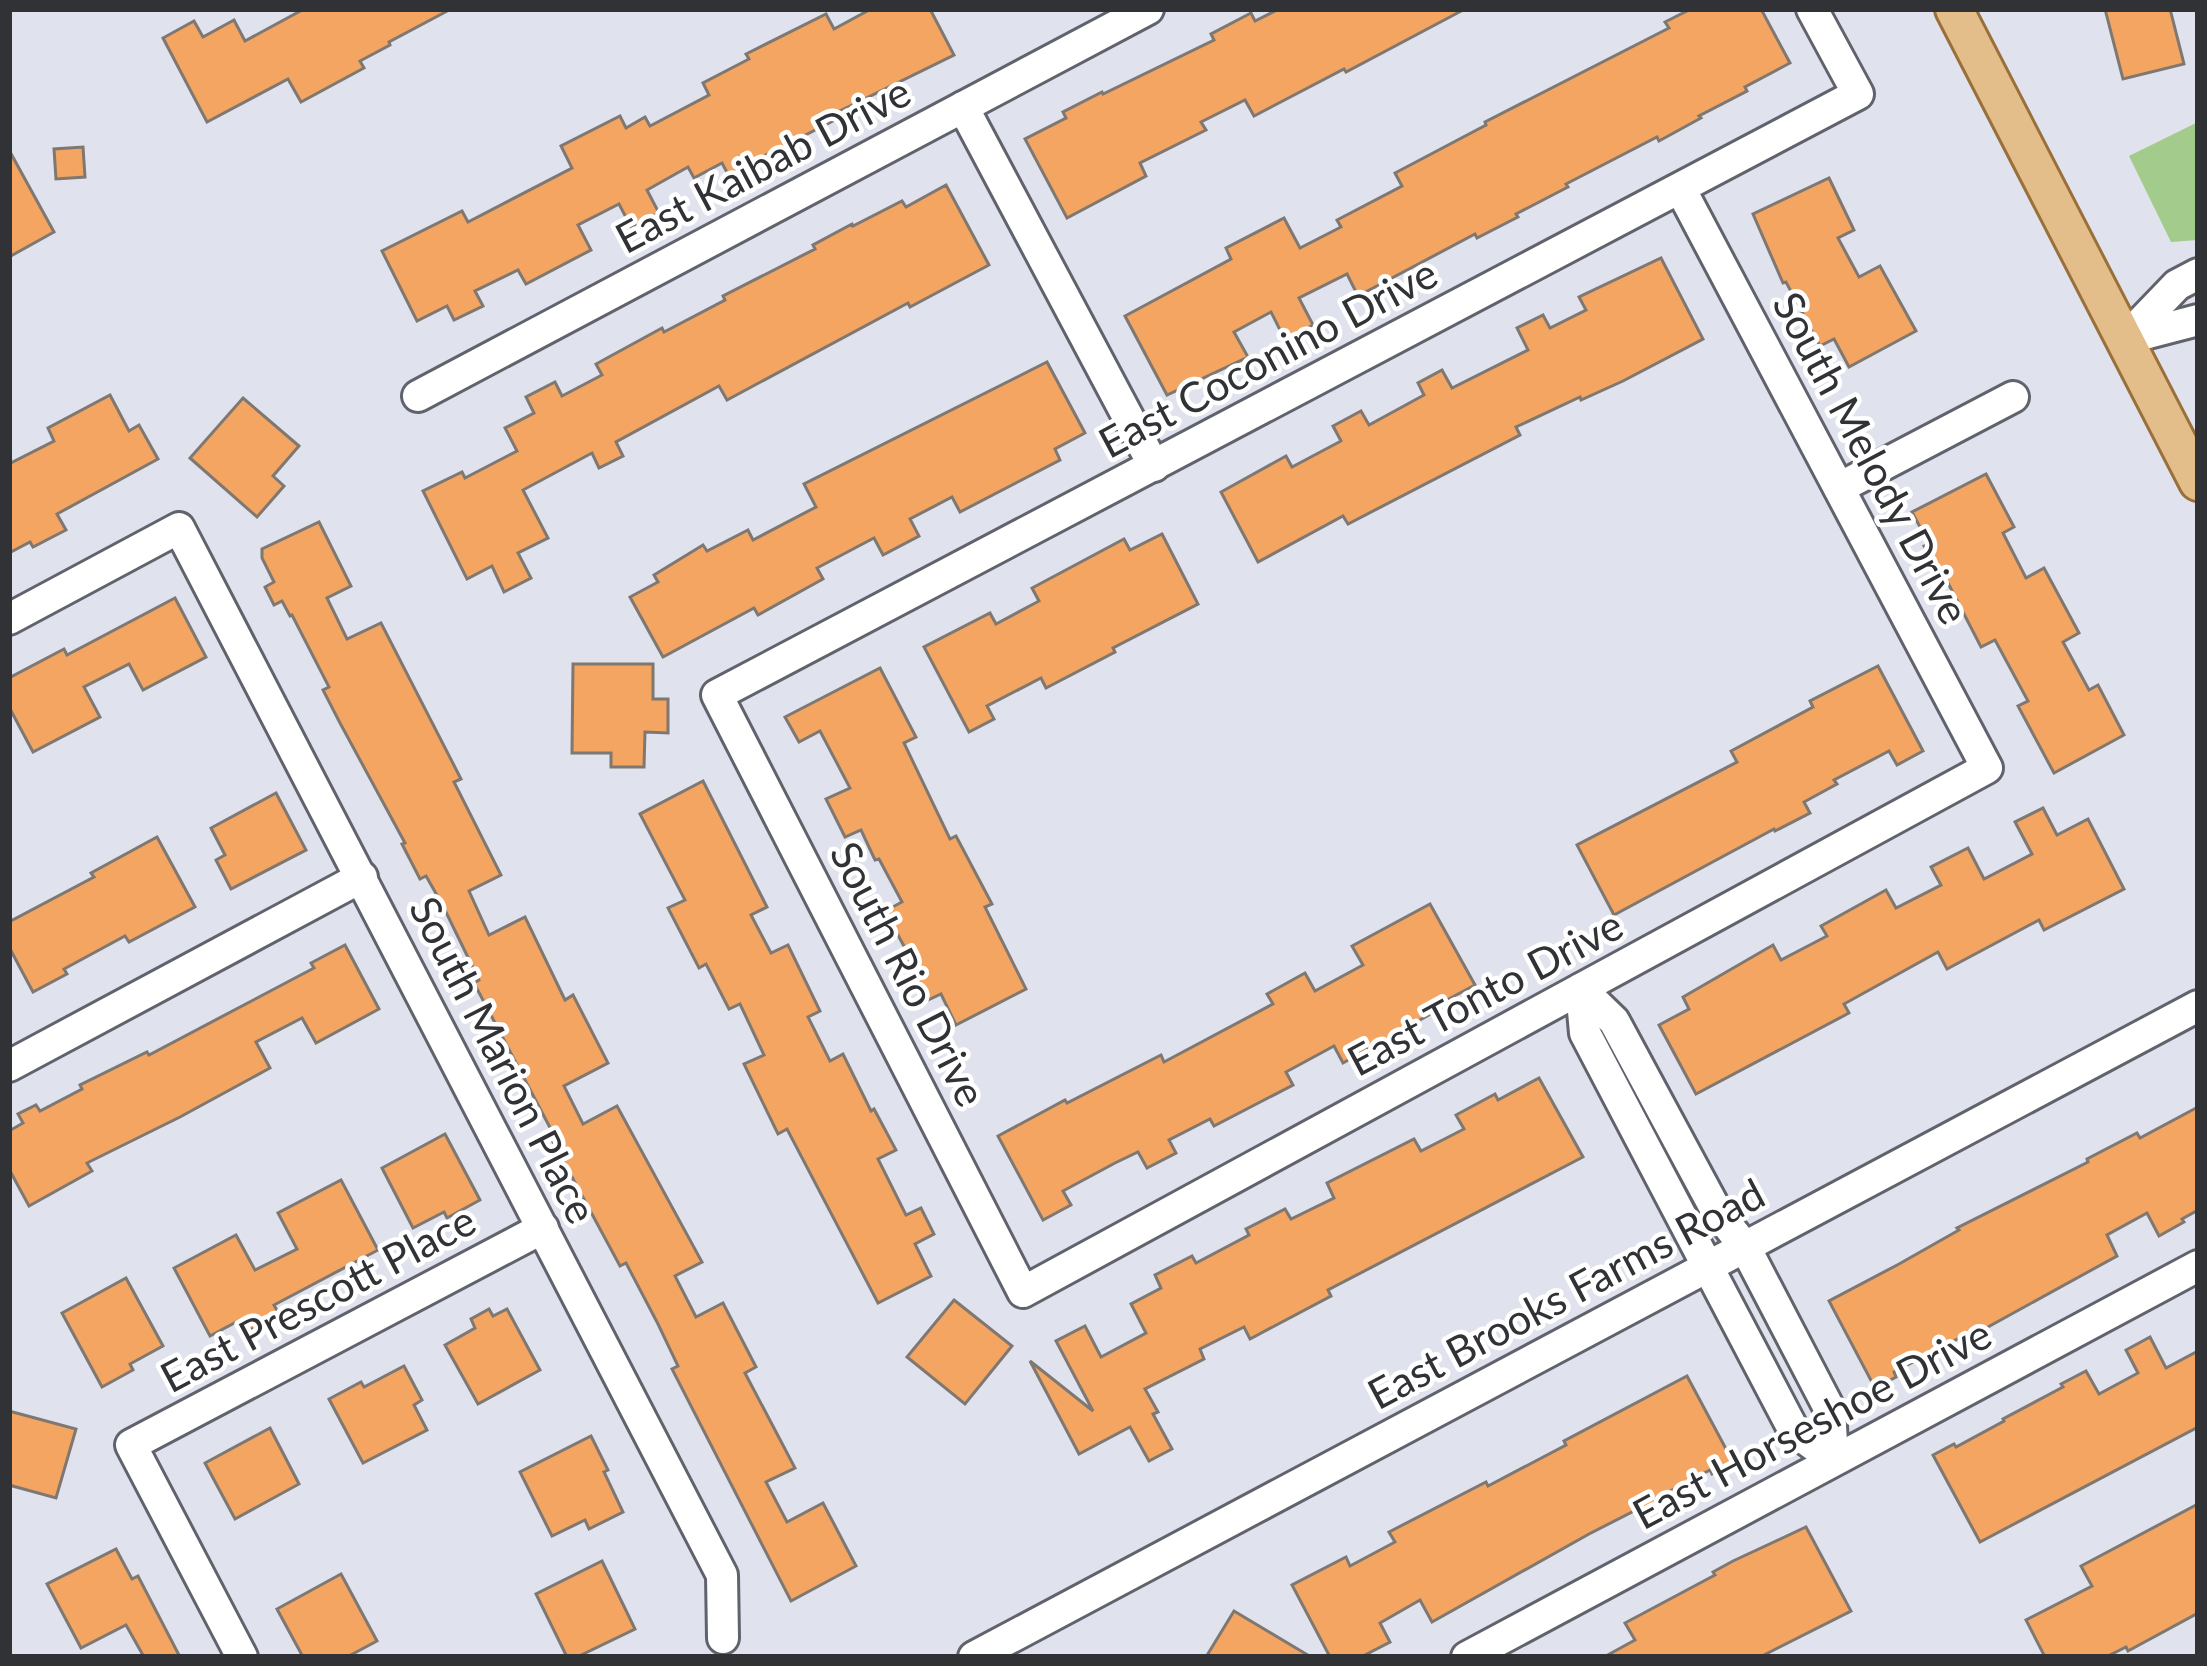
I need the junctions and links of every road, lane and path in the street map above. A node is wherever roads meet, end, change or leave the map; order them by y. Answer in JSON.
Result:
{"nodes":[{"id":1,"x":1148,"y":9,"type":"edge"},
{"id":2,"x":1812,"y":9,"type":"edge"},
{"id":3,"x":1954,"y":9,"type":"edge"},
{"id":4,"x":963,"y":107,"type":"junction"},
{"id":5,"x":1680,"y":188,"type":"junction"},
{"id":6,"x":2198,"y":274,"type":"edge"},
{"id":7,"x":2198,"y":320,"type":"edge"},
{"id":8,"x":2125,"y":339,"type":"junction"},
{"id":9,"x":418,"y":396,"type":"dead end"},
{"id":10,"x":2013,"y":398,"type":"dead end"},
{"id":11,"x":1154,"y":466,"type":"junction"},
{"id":12,"x":2198,"y":482,"type":"edge"},
{"id":13,"x":1839,"y":488,"type":"junction"},
{"id":14,"x":9,"y":619,"type":"edge"},
{"id":15,"x":718,"y":695,"type":"joint"},
{"id":16,"x":1988,"y":768,"type":"joint"},
{"id":17,"x":362,"y":877,"type":"junction"},
{"id":18,"x":1580,"y":989,"type":"junction"},
{"id":19,"x":2198,"y":1006,"type":"edge"},
{"id":20,"x":9,"y":1066,"type":"edge"},
{"id":21,"x":1664,"y":1112,"type":"junction"},
{"id":22,"x":1635,"y":1128,"type":"junction"},
{"id":23,"x":543,"y":1228,"type":"junction"},
{"id":24,"x":1744,"y":1247,"type":"junction"},
{"id":25,"x":1708,"y":1266,"type":"junction"},
{"id":26,"x":2198,"y":1266,"type":"edge"},
{"id":27,"x":1023,"y":1292,"type":"joint"},
{"id":28,"x":1806,"y":1364,"type":"junction"},
{"id":29,"x":1769,"y":1384,"type":"junction"},
{"id":30,"x":1833,"y":1459,"type":"junction"},
{"id":31,"x":723,"y":1638,"type":"dead end"},
{"id":32,"x":981,"y":1655,"type":"edge"},
{"id":33,"x":242,"y":1657,"type":"edge"},
{"id":34,"x":1467,"y":1657,"type":"edge"}],
"edges":[{"from":1,"to":4,"type":"street","name":"East Kaibab Drive"},
{"from":2,"to":5,"type":"street","name":"East Coconino Drive"},
{"from":3,"to":8,"type":"main road"},
{"from":4,"to":9,"type":"street","name":"East Kaibab Drive"},
{"from":4,"to":11,"type":"street"},
{"from":5,"to":11,"type":"street","name":"East Coconino Drive"},
{"from":5,"to":13,"type":"street","name":"South Melody Drive"},
{"from":6,"to":8,"type":"street"},
{"from":7,"to":8,"type":"street"},
{"from":8,"to":12,"type":"main road"},
{"from":10,"to":13,"type":"street"},
{"from":11,"to":15,"type":"street","name":"East Coconino Drive"},
{"from":13,"to":16,"type":"street","name":"South Melody Drive"},
{"from":14,"to":17,"type":"street","name":"South Marion Place"},
{"from":15,"to":27,"type":"street","name":"South Rio Drive"},
{"from":16,"to":18,"type":"street","name":"East Tonto Drive"},
{"from":17,"to":20,"type":"street"},
{"from":17,"to":23,"type":"street","name":"South Marion Place"},
{"from":18,"to":21,"type":"street"},
{"from":18,"to":22,"type":"street"},
{"from":18,"to":27,"type":"street","name":"East Tonto Drive"},
{"from":19,"to":24,"type":"street","name":"East Brooks Farms Road"},
{"from":21,"to":22,"type":"street"},
{"from":21,"to":24,"type":"street"},
{"from":22,"to":25,"type":"street"},
{"from":23,"to":31,"type":"street","name":"South Marion Place"},
{"from":23,"to":33,"type":"street","name":"East Prescott Place"},
{"from":24,"to":25,"type":"street","name":"East Brooks Farms Road"},
{"from":24,"to":28,"type":"street"},
{"from":25,"to":29,"type":"street"},
{"from":25,"to":32,"type":"street","name":"East Brooks Farms Road"},
{"from":26,"to":30,"type":"street","name":"East Horseshoe Drive"},
{"from":28,"to":29,"type":"street"},
{"from":28,"to":30,"type":"street"},
{"from":29,"to":30,"type":"street"},
{"from":30,"to":34,"type":"street","name":"East Horseshoe Drive"}]}
